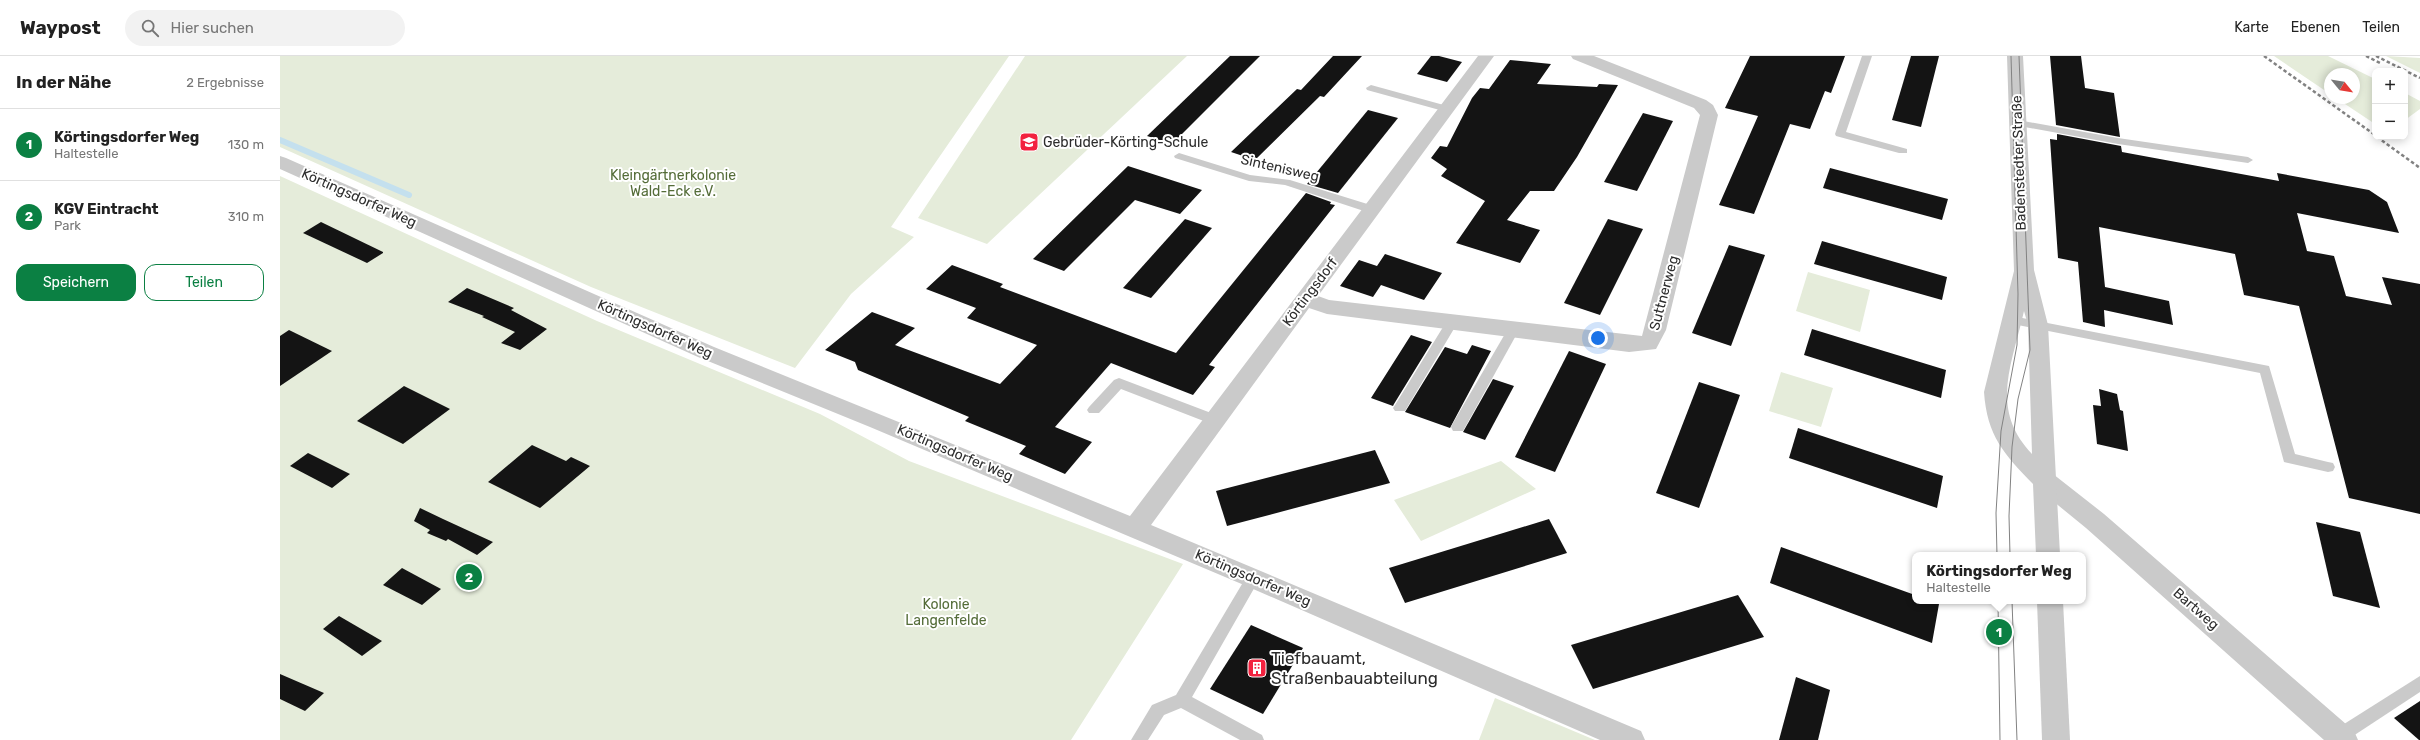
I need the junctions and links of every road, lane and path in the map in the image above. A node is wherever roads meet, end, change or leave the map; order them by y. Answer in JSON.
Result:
{"nodes":[{"id":1,"x":1486,"y":56,"type":"edge"},
{"id":2,"x":1579,"y":56,"type":"edge"},
{"id":3,"x":1867,"y":56,"type":"edge"},
{"id":4,"x":2015,"y":56,"type":"edge"},
{"id":5,"x":1371,"y":88,"type":"dead end"},
{"id":6,"x":1447,"y":109,"type":"junction"},
{"id":7,"x":2018,"y":123,"type":"junction"},
{"id":8,"x":1903,"y":151,"type":"dead end"},
{"id":9,"x":1179,"y":156,"type":"dead end"},
{"id":10,"x":2248,"y":160,"type":"dead end"},
{"id":11,"x":280,"y":162,"type":"edge"},
{"id":12,"x":1373,"y":210,"type":"junction"},
{"id":13,"x":2024,"y":270,"type":"junction"},
{"id":14,"x":1305,"y":299,"type":"junction"},
{"id":15,"x":2012,"y":320,"type":"junction"},
{"id":16,"x":1452,"y":322,"type":"junction"},
{"id":17,"x":2038,"y":325,"type":"junction"},
{"id":18,"x":1513,"y":330,"type":"junction"},
{"id":19,"x":1400,"y":408,"type":"dead end"},
{"id":20,"x":1094,"y":410,"type":"dead end"},
{"id":21,"x":1214,"y":420,"type":"junction"},
{"id":22,"x":1458,"y":427,"type":"dead end"},
{"id":23,"x":2328,"y":467,"type":"dead end"},
{"id":24,"x":2045,"y":481,"type":"junction"},
{"id":25,"x":1134,"y":529,"type":"junction"},
{"id":26,"x":2048,"y":552,"type":"edge"},
{"id":27,"x":1254,"y":578,"type":"junction"},
{"id":28,"x":2050,"y":604,"type":"edge"},
{"id":29,"x":2420,"y":683,"type":"edge"},
{"id":30,"x":1182,"y":700,"type":"junction"},
{"id":31,"x":2342,"y":738,"type":"edge"},
{"id":32,"x":1139,"y":740,"type":"edge"},
{"id":33,"x":1256,"y":740,"type":"edge"},
{"id":34,"x":1631,"y":740,"type":"edge"},
{"id":35,"x":2056,"y":740,"type":"edge"}],
"edges":[{"from":1,"to":6,"type":"street","name":"Körtingsdorf"},
{"from":2,"to":18,"type":"street","name":"Suttnerweg"},
{"from":3,"to":8,"type":"lane"},
{"from":4,"to":7,"type":"street","name":"Badenstedter Straße"},
{"from":5,"to":6,"type":"lane"},
{"from":6,"to":12,"type":"street","name":"Körtingsdorf"},
{"from":7,"to":10,"type":"lane"},
{"from":7,"to":13,"type":"street","name":"Badenstedter Straße"},
{"from":9,"to":12,"type":"lane","name":"Sintenisweg"},
{"from":11,"to":25,"type":"street","name":"Körtingsdorfer Weg"},
{"from":12,"to":14,"type":"street","name":"Körtingsdorf"},
{"from":13,"to":15,"type":"street","name":"Badenstedter Straße"},
{"from":13,"to":17,"type":"street","name":"Badenstedter Straße"},
{"from":14,"to":16,"type":"street","name":"Suttnerweg"},
{"from":14,"to":21,"type":"street","name":"Körtingsdorf"},
{"from":15,"to":17,"type":"lane"},
{"from":15,"to":24,"type":"street","name":"Badenstedter Straße"},
{"from":16,"to":18,"type":"street","name":"Suttnerweg"},
{"from":16,"to":19,"type":"lane"},
{"from":17,"to":23,"type":"lane"},
{"from":17,"to":24,"type":"street","name":"Badenstedter Straße"},
{"from":18,"to":22,"type":"lane"},
{"from":20,"to":21,"type":"lane"},
{"from":21,"to":25,"type":"street","name":"Körtingsdorf"},
{"from":24,"to":26,"type":"street","name":"Badenstedter Straße"},
{"from":24,"to":31,"type":"street","name":"Bartweg"},
{"from":25,"to":27,"type":"street","name":"Körtingsdorfer Weg"},
{"from":27,"to":30,"type":"lane"},
{"from":27,"to":34,"type":"street","name":"Körtingsdorfer Weg"},
{"from":28,"to":35,"type":"street"},
{"from":29,"to":31,"type":"lane"},
{"from":30,"to":32,"type":"lane"},
{"from":30,"to":33,"type":"lane"}]}
